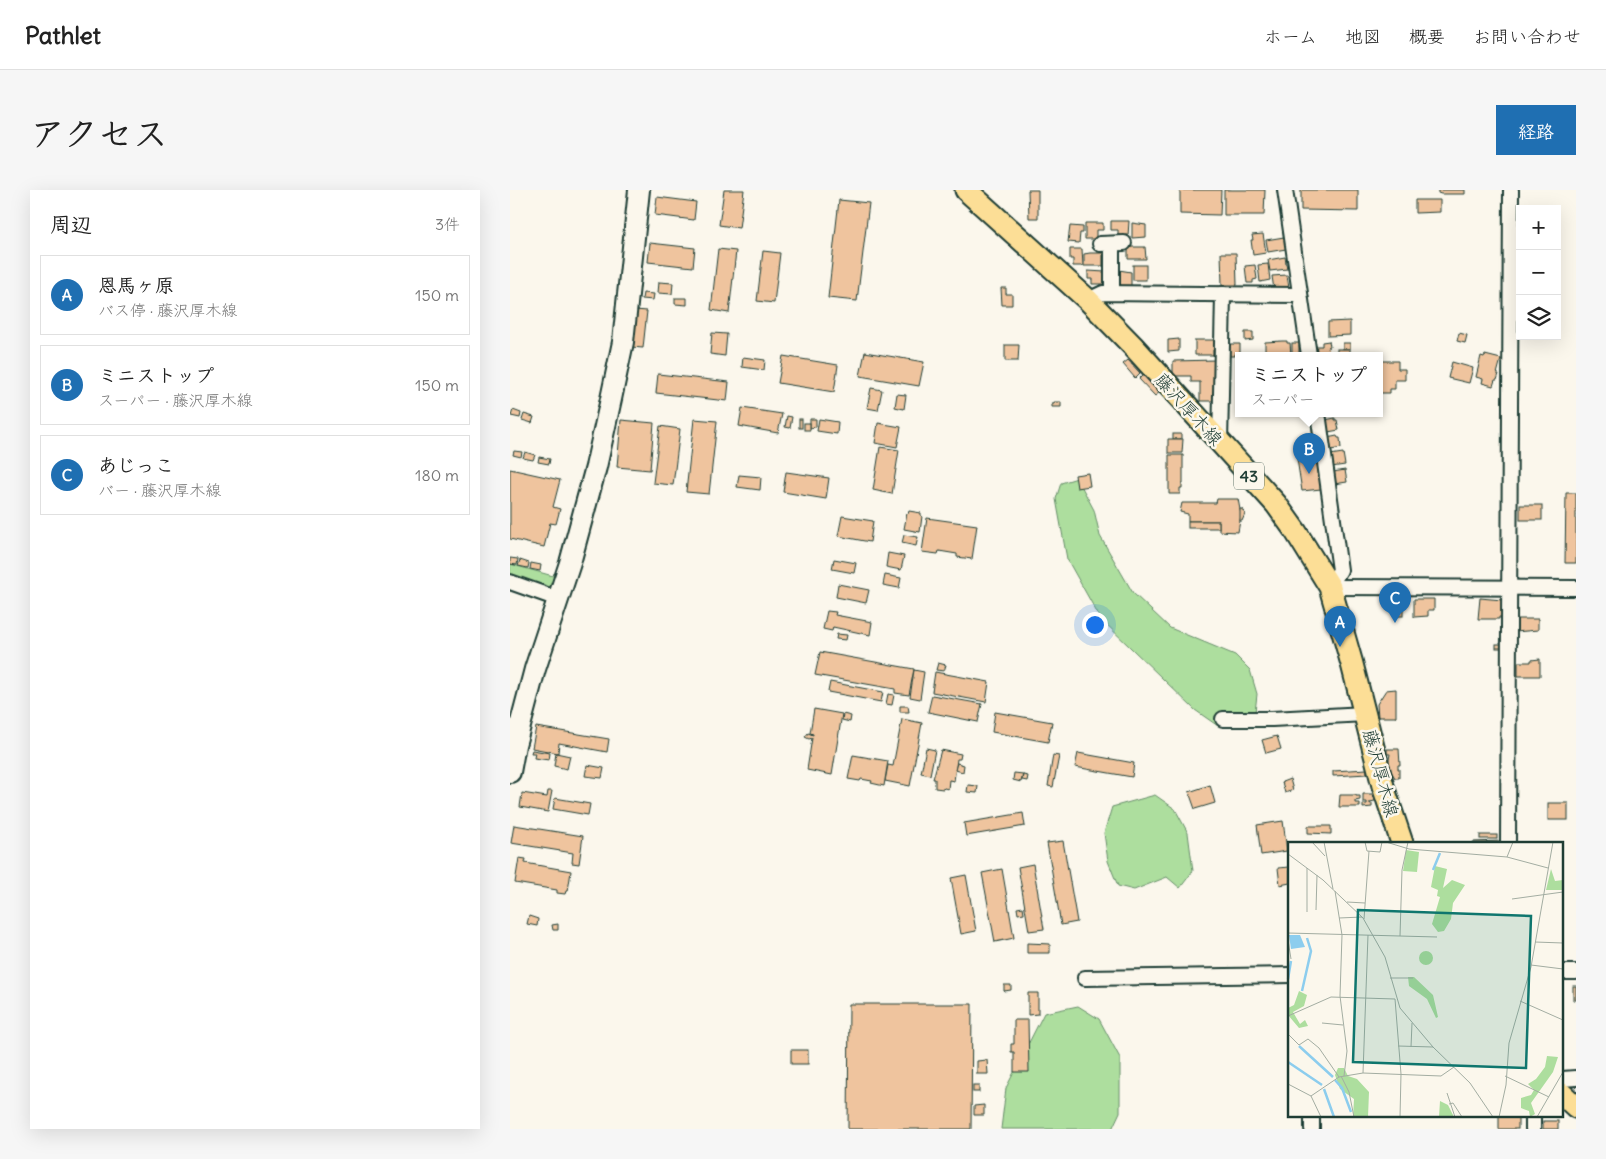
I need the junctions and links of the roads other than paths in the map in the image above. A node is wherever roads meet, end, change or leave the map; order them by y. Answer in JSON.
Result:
{"nodes":[{"id":1,"x":639,"y":190,"type":"edge"},
{"id":2,"x":966,"y":190,"type":"edge"},
{"id":3,"x":1285,"y":190,"type":"edge"},
{"id":4,"x":1512,"y":190,"type":"edge"},
{"id":5,"x":1112,"y":244,"type":"dead end"},
{"id":6,"x":1112,"y":293,"type":"junction"},
{"id":7,"x":1223,"y":294,"type":"junction"},
{"id":8,"x":1300,"y":295,"type":"junction"},
{"id":9,"x":1088,"y":300,"type":"junction"},
{"id":10,"x":1309,"y":352,"type":"edge"},
{"id":11,"x":1319,"y":417,"type":"edge"},
{"id":12,"x":1220,"y":444,"type":"junction"},
{"id":13,"x":510,"y":582,"type":"edge"},
{"id":14,"x":1330,"y":587,"type":"junction"},
{"id":15,"x":1509,"y":587,"type":"junction"},
{"id":16,"x":1576,"y":588,"type":"edge"},
{"id":17,"x":558,"y":599,"type":"junction"},
{"id":18,"x":1365,"y":714,"type":"junction"},
{"id":19,"x":1223,"y":719,"type":"dead end"},
{"id":20,"x":510,"y":772,"type":"edge"},
{"id":21,"x":1402,"y":842,"type":"edge"},
{"id":22,"x":1508,"y":842,"type":"edge"},
{"id":23,"x":1288,"y":975,"type":"edge"},
{"id":24,"x":1085,"y":978,"type":"dead end"},
{"id":25,"x":1564,"y":1096,"type":"edge"},
{"id":26,"x":1576,"y":1107,"type":"edge"},
{"id":27,"x":1312,"y":1116,"type":"edge"},
{"id":28,"x":1533,"y":1116,"type":"edge"},
{"id":29,"x":1312,"y":1129,"type":"edge"},
{"id":30,"x":1533,"y":1129,"type":"edge"}],
"edges":[{"from":1,"to":17,"type":"main road"},
{"from":2,"to":9,"type":"main road","name":"藤沢厚木線","number":"43"},
{"from":3,"to":8,"type":"street"},
{"from":4,"to":15,"type":"street"},
{"from":5,"to":6,"type":"street"},
{"from":6,"to":7,"type":"street"},
{"from":6,"to":9,"type":"street"},
{"from":7,"to":8,"type":"street"},
{"from":7,"to":12,"type":"street"},
{"from":8,"to":10,"type":"street"},
{"from":9,"to":12,"type":"main road","name":"藤沢厚木線","number":"43"},
{"from":11,"to":14,"type":"street"},
{"from":12,"to":14,"type":"main road","name":"藤沢厚木線","number":"43"},
{"from":13,"to":17,"type":"street"},
{"from":14,"to":15,"type":"street"},
{"from":14,"to":18,"type":"main road","name":"藤沢厚木線","number":"43"},
{"from":15,"to":16,"type":"street"},
{"from":15,"to":22,"type":"street"},
{"from":17,"to":20,"type":"main road"},
{"from":18,"to":19,"type":"street"},
{"from":18,"to":21,"type":"main road","name":"藤沢厚木線","number":"43"},
{"from":23,"to":24,"type":"street"},
{"from":25,"to":26,"type":"main road"},
{"from":27,"to":29,"type":"street"},
{"from":28,"to":30,"type":"street"}]}
